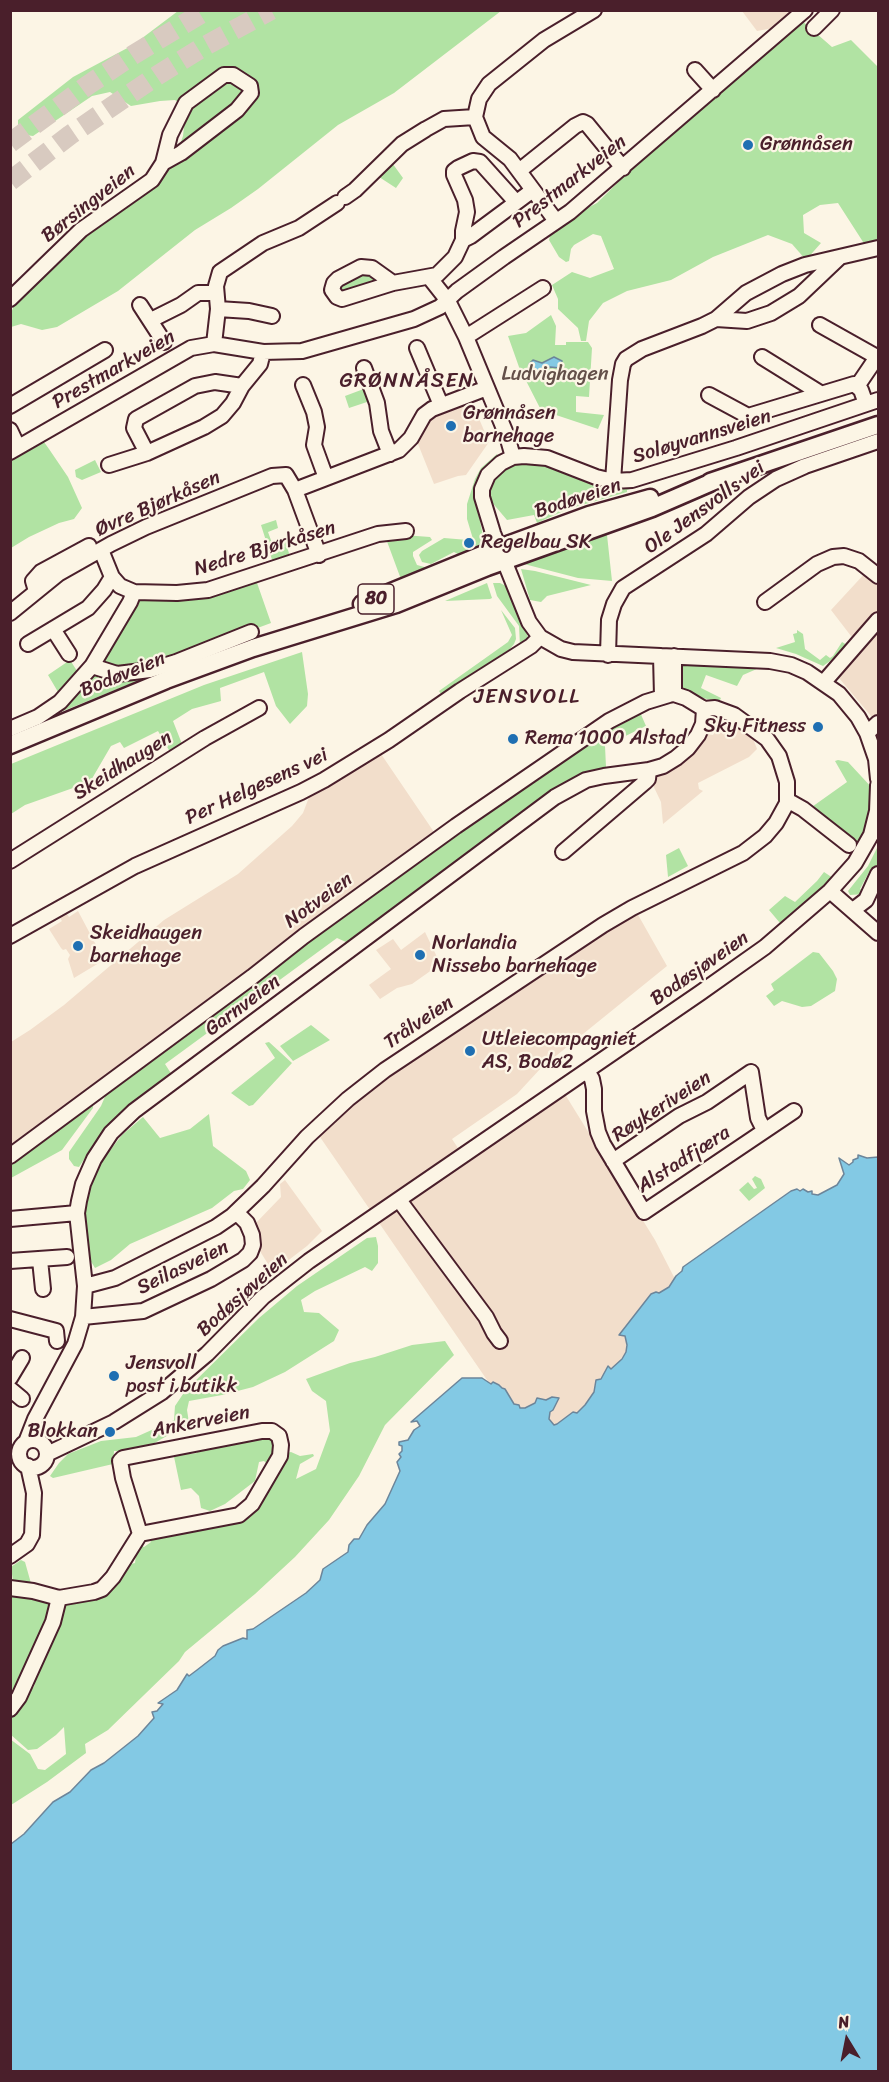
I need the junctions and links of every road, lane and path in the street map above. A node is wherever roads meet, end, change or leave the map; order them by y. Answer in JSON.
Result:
{"nodes":[{"id":1,"x":594,"y":10,"type":"edge"},
{"id":2,"x":805,"y":10,"type":"edge"},
{"id":3,"x":832,"y":10,"type":"edge"},
{"id":4,"x":814,"y":28,"type":"dead end"},
{"id":5,"x":695,"y":70,"type":"dead end"},
{"id":6,"x":713,"y":90,"type":"junction"},
{"id":7,"x":475,"y":117,"type":"junction"},
{"id":8,"x":163,"y":163,"type":"junction"},
{"id":9,"x":622,"y":168,"type":"junction"},
{"id":10,"x":519,"y":171,"type":"junction"},
{"id":11,"x":533,"y":190,"type":"junction"},
{"id":12,"x":516,"y":202,"type":"junction"},
{"id":13,"x":556,"y":221,"type":"junction"},
{"id":14,"x":463,"y":240,"type":"junction"},
{"id":15,"x":879,"y":248,"type":"edge"},
{"id":16,"x":840,"y":257,"type":"junction"},
{"id":17,"x":429,"y":277,"type":"junction"},
{"id":18,"x":393,"y":283,"type":"dead end"},
{"id":19,"x":543,"y":288,"type":"dead end"},
{"id":20,"x":216,"y":293,"type":"junction"},
{"id":21,"x":10,"y":298,"type":"edge"},
{"id":22,"x":448,"y":301,"type":"junction"},
{"id":23,"x":140,"y":305,"type":"dead end"},
{"id":24,"x":218,"y":309,"type":"junction"},
{"id":25,"x":272,"y":316,"type":"dead end"},
{"id":26,"x":716,"y":319,"type":"junction"},
{"id":27,"x":151,"y":320,"type":"junction"},
{"id":28,"x":820,"y":325,"type":"dead end"},
{"id":29,"x":466,"y":337,"type":"junction"},
{"id":30,"x":164,"y":342,"type":"dead end"},
{"id":31,"x":214,"y":344,"type":"junction"},
{"id":32,"x":417,"y":348,"type":"dead end"},
{"id":33,"x":105,"y":350,"type":"dead end"},
{"id":34,"x":263,"y":352,"type":"junction"},
{"id":35,"x":762,"y":357,"type":"dead end"},
{"id":36,"x":364,"y":368,"type":"dead end"},
{"id":37,"x":303,"y":385,"type":"dead end"},
{"id":38,"x":242,"y":386,"type":"junction"},
{"id":39,"x":858,"y":386,"type":"junction"},
{"id":40,"x":487,"y":388,"type":"junction"},
{"id":41,"x":820,"y":393,"type":"junction"},
{"id":42,"x":709,"y":395,"type":"dead end"},
{"id":43,"x":872,"y":402,"type":"edge"},
{"id":44,"x":441,"y":405,"type":"junction"},
{"id":45,"x":10,"y":406,"type":"edge"},
{"id":46,"x":879,"y":425,"type":"edge"},
{"id":47,"x":10,"y":430,"type":"edge"},
{"id":48,"x":879,"y":441,"type":"edge"},
{"id":49,"x":14,"y":449,"type":"edge"},
{"id":50,"x":147,"y":453,"type":"junction"},
{"id":51,"x":390,"y":454,"type":"junction"},
{"id":52,"x":513,"y":457,"type":"junction"},
{"id":53,"x":109,"y":465,"type":"dead end"},
{"id":54,"x":326,"y":478,"type":"junction"},
{"id":55,"x":613,"y":481,"type":"junction"},
{"id":56,"x":295,"y":490,"type":"junction"},
{"id":57,"x":406,"y":531,"type":"dead end"},
{"id":58,"x":95,"y":548,"type":"junction"},
{"id":59,"x":502,"y":554,"type":"junction"},
{"id":60,"x":319,"y":555,"type":"junction"},
{"id":61,"x":879,"y":576,"type":"edge"},
{"id":62,"x":112,"y":577,"type":"junction"},
{"id":63,"x":134,"y":592,"type":"junction"},
{"id":64,"x":765,"y":602,"type":"dead end"},
{"id":65,"x":10,"y":613,"type":"edge"},
{"id":66,"x":879,"y":620,"type":"edge"},
{"id":67,"x":53,"y":629,"type":"junction"},
{"id":68,"x":540,"y":637,"type":"junction"},
{"id":69,"x":252,"y":640,"type":"junction"},
{"id":70,"x":28,"y":644,"type":"dead end"},
{"id":71,"x":69,"y":654,"type":"dead end"},
{"id":72,"x":608,"y":655,"type":"junction"},
{"id":73,"x":667,"y":656,"type":"junction"},
{"id":74,"x":92,"y":666,"type":"junction"},
{"id":75,"x":824,"y":682,"type":"junction"},
{"id":76,"x":668,"y":695,"type":"junction"},
{"id":77,"x":259,"y":708,"type":"dead end"},
{"id":78,"x":704,"y":709,"type":"junction"},
{"id":79,"x":879,"y":723,"type":"edge"},
{"id":80,"x":10,"y":729,"type":"edge"},
{"id":81,"x":867,"y":733,"type":"junction"},
{"id":82,"x":10,"y":745,"type":"edge"},
{"id":83,"x":649,"y":770,"type":"junction"},
{"id":84,"x":879,"y":779,"type":"edge"},
{"id":85,"x":879,"y":785,"type":"edge"},
{"id":86,"x":787,"y":800,"type":"junction"},
{"id":87,"x":849,"y":845,"type":"dead end"},
{"id":88,"x":563,"y":852,"type":"dead end"},
{"id":89,"x":10,"y":861,"type":"edge"},
{"id":90,"x":878,"y":875,"type":"edge"},
{"id":91,"x":830,"y":891,"type":"junction"},
{"id":92,"x":853,"y":910,"type":"junction"},
{"id":93,"x":879,"y":933,"type":"edge"},
{"id":94,"x":10,"y":936,"type":"edge"},
{"id":95,"x":587,"y":1071,"type":"junction"},
{"id":96,"x":794,"y":1111,"type":"dead end"},
{"id":97,"x":764,"y":1130,"type":"junction"},
{"id":98,"x":10,"y":1156,"type":"edge"},
{"id":99,"x":613,"y":1161,"type":"junction"},
{"id":100,"x":399,"y":1200,"type":"junction"},
{"id":101,"x":236,"y":1212,"type":"junction"},
{"id":102,"x":77,"y":1213,"type":"junction"},
{"id":103,"x":10,"y":1219,"type":"edge"},
{"id":104,"x":67,"y":1257,"type":"dead end"},
{"id":105,"x":40,"y":1260,"type":"junction"},
{"id":106,"x":10,"y":1262,"type":"edge"},
{"id":107,"x":85,"y":1286,"type":"junction"},
{"id":108,"x":43,"y":1289,"type":"dead end"},
{"id":109,"x":83,"y":1317,"type":"junction"},
{"id":110,"x":10,"y":1319,"type":"edge"},
{"id":111,"x":57,"y":1341,"type":"dead end"},
{"id":112,"x":500,"y":1341,"type":"dead end"},
{"id":113,"x":22,"y":1358,"type":"dead end"},
{"id":114,"x":10,"y":1378,"type":"edge"},
{"id":115,"x":10,"y":1389,"type":"edge"},
{"id":116,"x":22,"y":1399,"type":"dead end"},
{"id":117,"x":41,"y":1406,"type":"junction"},
{"id":118,"x":44,"y":1447,"type":"junction"},
{"id":119,"x":24,"y":1459,"type":"edge"},
{"id":120,"x":10,"y":1470,"type":"edge"},
{"id":121,"x":140,"y":1534,"type":"junction"},
{"id":122,"x":10,"y":1556,"type":"edge"},
{"id":123,"x":10,"y":1588,"type":"edge"},
{"id":124,"x":58,"y":1598,"type":"junction"},
{"id":125,"x":10,"y":1709,"type":"edge"}],
"edges":[{"from":1,"to":7,"type":"street"},
{"from":2,"to":6,"type":"street","name":"Prestmarkveien"},
{"from":3,"to":4,"type":"street"},
{"from":5,"to":6,"type":"street"},
{"from":6,"to":9,"type":"street","name":"Prestmarkveien"},
{"from":7,"to":10,"type":"street"},
{"from":7,"to":20,"type":"street"},
{"from":8,"to":8,"type":"street","name":"Børsingveien"},
{"from":8,"to":21,"type":"street","name":"Børsingveien"},
{"from":9,"to":10,"type":"street"},
{"from":9,"to":13,"type":"street","name":"Prestmarkveien"},
{"from":10,"to":11,"type":"street"},
{"from":11,"to":12,"type":"street"},
{"from":11,"to":13,"type":"street"},
{"from":12,"to":14,"type":"street"},
{"from":12,"to":14,"type":"street"},
{"from":13,"to":22,"type":"street","name":"Prestmarkveien"},
{"from":14,"to":17,"type":"street"},
{"from":15,"to":16,"type":"street"},
{"from":16,"to":26,"type":"street"},
{"from":16,"to":26,"type":"street"},
{"from":17,"to":18,"type":"street"},
{"from":17,"to":22,"type":"street"},
{"from":19,"to":29,"type":"street"},
{"from":20,"to":24,"type":"street"},
{"from":20,"to":27,"type":"street"},
{"from":22,"to":29,"type":"street"},
{"from":22,"to":34,"type":"street","name":"Prestmarkveien"},
{"from":23,"to":27,"type":"street"},
{"from":24,"to":25,"type":"street"},
{"from":24,"to":31,"type":"street"},
{"from":26,"to":55,"type":"street"},
{"from":27,"to":30,"type":"street"},
{"from":28,"to":39,"type":"street"},
{"from":29,"to":40,"type":"street"},
{"from":31,"to":34,"type":"street","name":"Prestmarkveien"},
{"from":31,"to":49,"type":"street","name":"Prestmarkveien"},
{"from":32,"to":44,"type":"street"},
{"from":33,"to":45,"type":"street"},
{"from":34,"to":38,"type":"street"},
{"from":35,"to":41,"type":"street"},
{"from":36,"to":51,"type":"street"},
{"from":37,"to":54,"type":"street"},
{"from":38,"to":50,"type":"street"},
{"from":38,"to":50,"type":"street"},
{"from":39,"to":41,"type":"street","name":"Soløyvannsveien"},
{"from":39,"to":43,"type":"street","name":"Soløyvannsveien"},
{"from":40,"to":44,"type":"street"},
{"from":40,"to":52,"type":"street"},
{"from":41,"to":42,"type":"street","name":"Soløyvannsveien"},
{"from":43,"to":55,"type":"street","name":"Soløyvannsveien"},
{"from":44,"to":51,"type":"street"},
{"from":46,"to":59,"type":"main road","name":"Bodøveien","number":"80"},
{"from":47,"to":49,"type":"street"},
{"from":48,"to":72,"type":"street","name":"Ole Jensvolls vei"},
{"from":50,"to":53,"type":"street"},
{"from":51,"to":54,"type":"street"},
{"from":52,"to":55,"type":"street","name":"Soløyvannsveien"},
{"from":52,"to":59,"type":"street"},
{"from":54,"to":56,"type":"street"},
{"from":56,"to":58,"type":"street","name":"Øvre Bjørkåsen"},
{"from":56,"to":60,"type":"street"},
{"from":57,"to":60,"type":"street","name":"Nedre Bjørkåsen"},
{"from":58,"to":62,"type":"street"},
{"from":58,"to":65,"type":"street","name":"Øvre Bjørkåsen"},
{"from":59,"to":68,"type":"street"},
{"from":59,"to":69,"type":"main road","name":"Bodøveien","number":"80"},
{"from":60,"to":63,"type":"street","name":"Nedre Bjørkåsen"},
{"from":61,"to":64,"type":"street"},
{"from":62,"to":63,"type":"street"},
{"from":62,"to":67,"type":"street"},
{"from":63,"to":74,"type":"street"},
{"from":66,"to":75,"type":"street"},
{"from":67,"to":70,"type":"street"},
{"from":67,"to":71,"type":"street"},
{"from":68,"to":72,"type":"street"},
{"from":68,"to":94,"type":"street","name":"Per Helgesens vei"},
{"from":69,"to":74,"type":"street"},
{"from":69,"to":82,"type":"main road","name":"Bodøveien","number":"80"},
{"from":72,"to":73,"type":"street"},
{"from":73,"to":75,"type":"street"},
{"from":73,"to":76,"type":"street"},
{"from":74,"to":80,"type":"street"},
{"from":75,"to":81,"type":"street"},
{"from":76,"to":78,"type":"street"},
{"from":76,"to":98,"type":"street","name":"Notveien"},
{"from":77,"to":89,"type":"street","name":"Skeidhaugen"},
{"from":78,"to":83,"type":"street","name":"Garnveien"},
{"from":78,"to":86,"type":"street"},
{"from":79,"to":81,"type":"street"},
{"from":81,"to":84,"type":"street"},
{"from":83,"to":88,"type":"street","name":"Garnveien"},
{"from":83,"to":102,"type":"street","name":"Garnveien"},
{"from":85,"to":91,"type":"street","name":"Bodøsjøveien"},
{"from":86,"to":87,"type":"street"},
{"from":86,"to":101,"type":"street","name":"Trålveien"},
{"from":90,"to":92,"type":"street"},
{"from":91,"to":92,"type":"street"},
{"from":91,"to":95,"type":"street","name":"Bodøsjøveien"},
{"from":92,"to":93,"type":"street"},
{"from":95,"to":99,"type":"street","name":"Røykeriveien"},
{"from":95,"to":100,"type":"street","name":"Bodøsjøveien"},
{"from":96,"to":97,"type":"street","name":"Alstadfjæra"},
{"from":97,"to":99,"type":"street","name":"Alstadfjæra"},
{"from":97,"to":99,"type":"street","name":"Røykeriveien"},
{"from":100,"to":112,"type":"street"},
{"from":100,"to":118,"type":"street","name":"Bodøsjøveien"},
{"from":101,"to":107,"type":"street","name":"Trålveien"},
{"from":101,"to":109,"type":"street","name":"Seilasveien"},
{"from":102,"to":103,"type":"street"},
{"from":102,"to":107,"type":"street","name":"Garnveien"},
{"from":104,"to":105,"type":"street"},
{"from":105,"to":106,"type":"street"},
{"from":105,"to":108,"type":"street"},
{"from":107,"to":109,"type":"street","name":"Garnveien"},
{"from":109,"to":117,"type":"street","name":"Garnveien"},
{"from":110,"to":111,"type":"street"},
{"from":113,"to":114,"type":"street"},
{"from":115,"to":116,"type":"street"},
{"from":117,"to":118,"type":"street"},
{"from":117,"to":119,"type":"street","name":"Garnveien"},
{"from":118,"to":119,"type":"street","name":"Bodøsjøveien"},
{"from":118,"to":119,"type":"street","name":"Bodøsjøveien"},
{"from":119,"to":120,"type":"street","name":"Bodøsjøveien"},
{"from":119,"to":122,"type":"street"},
{"from":121,"to":121,"type":"street","name":"Ankerveien"},
{"from":121,"to":124,"type":"street"},
{"from":123,"to":124,"type":"street"},
{"from":124,"to":125,"type":"street"}]}
